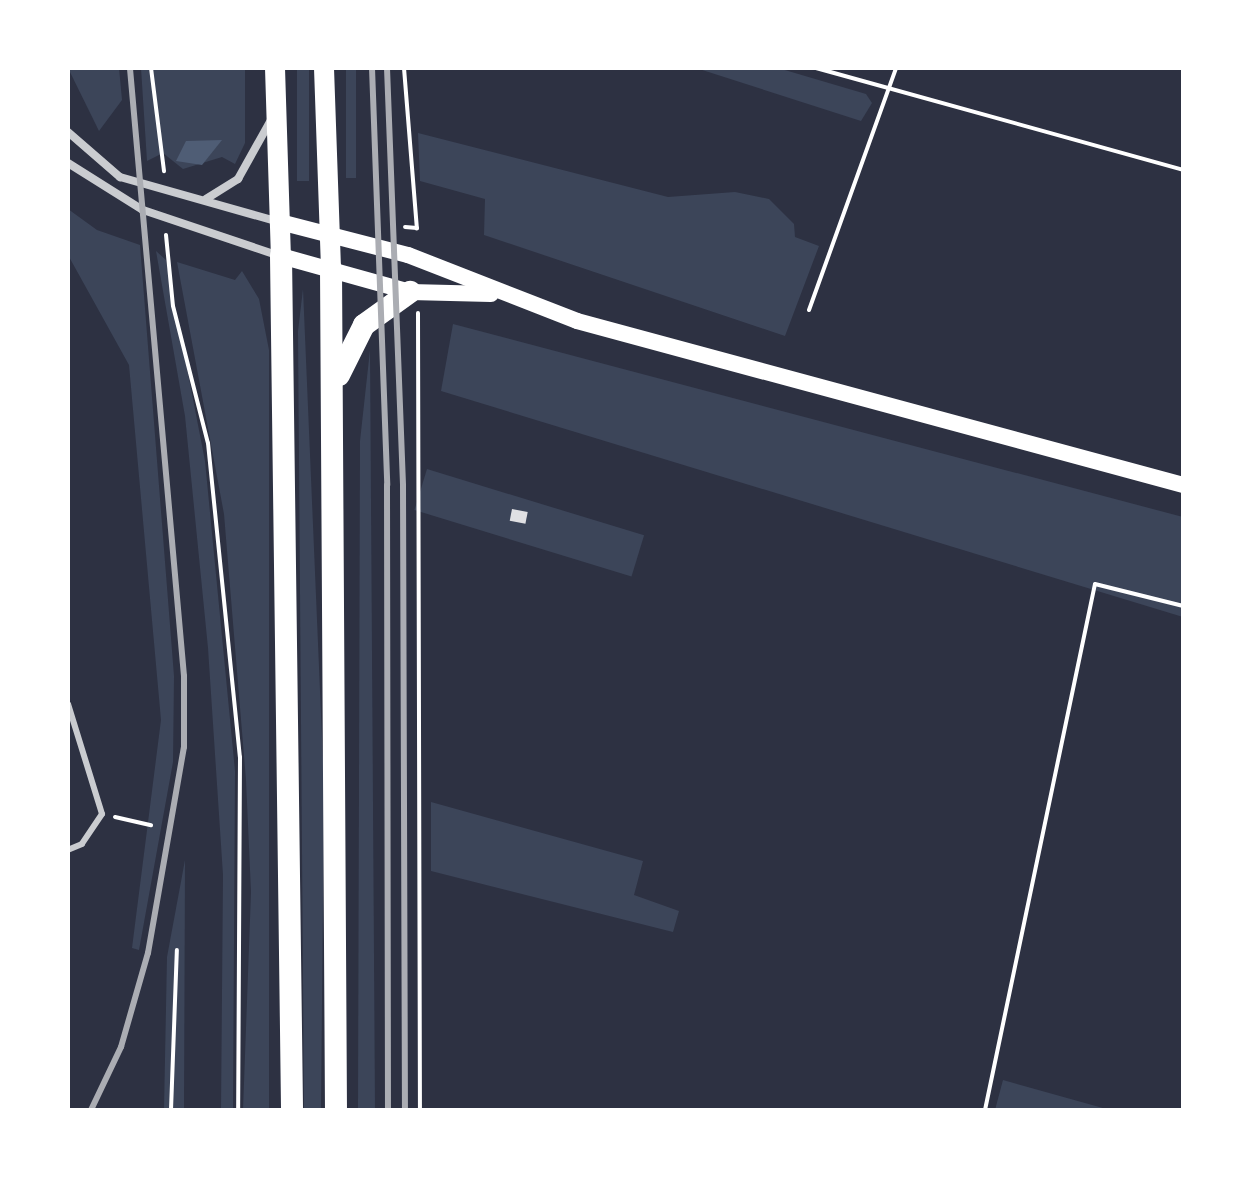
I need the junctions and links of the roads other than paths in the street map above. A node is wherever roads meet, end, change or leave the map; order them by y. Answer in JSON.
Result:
{"nodes":[{"id":1,"x":275,"y":68,"type":"edge"},
{"id":2,"x":324,"y":68,"type":"edge"},
{"id":3,"x":277,"y":109,"type":"junction"},
{"id":4,"x":68,"y":132,"type":"edge"},
{"id":5,"x":68,"y":163,"type":"edge"},
{"id":6,"x":204,"y":200,"type":"junction"},
{"id":7,"x":280,"y":222,"type":"junction"},
{"id":8,"x":330,"y":234,"type":"junction"},
{"id":9,"x":281,"y":256,"type":"junction"},
{"id":10,"x":331,"y":269,"type":"junction"},
{"id":11,"x":410,"y":292,"type":"junction"},
{"id":12,"x":497,"y":294,"type":"junction"},
{"id":13,"x":335,"y":387,"type":"junction"},
{"id":14,"x":1183,"y":485,"type":"edge"},
{"id":15,"x":68,"y":704,"type":"edge"},
{"id":16,"x":68,"y":850,"type":"edge"},
{"id":17,"x":292,"y":1110,"type":"edge"},
{"id":18,"x":336,"y":1110,"type":"edge"}],
"edges":[{"from":1,"to":3,"type":"main road"},
{"from":2,"to":8,"type":"main road"},
{"from":3,"to":6,"type":"street"},
{"from":3,"to":7,"type":"main road"},
{"from":4,"to":6,"type":"street"},
{"from":5,"to":9,"type":"street"},
{"from":6,"to":7,"type":"street"},
{"from":7,"to":8,"type":"main road"},
{"from":7,"to":9,"type":"main road"},
{"from":8,"to":10,"type":"main road"},
{"from":8,"to":12,"type":"main road"},
{"from":9,"to":10,"type":"main road"},
{"from":9,"to":17,"type":"highway"},
{"from":10,"to":11,"type":"main road"},
{"from":10,"to":13,"type":"highway"},
{"from":11,"to":12,"type":"main road"},
{"from":11,"to":13,"type":"highway"},
{"from":12,"to":14,"type":"main road"},
{"from":13,"to":18,"type":"highway"},
{"from":15,"to":16,"type":"lane"}]}
